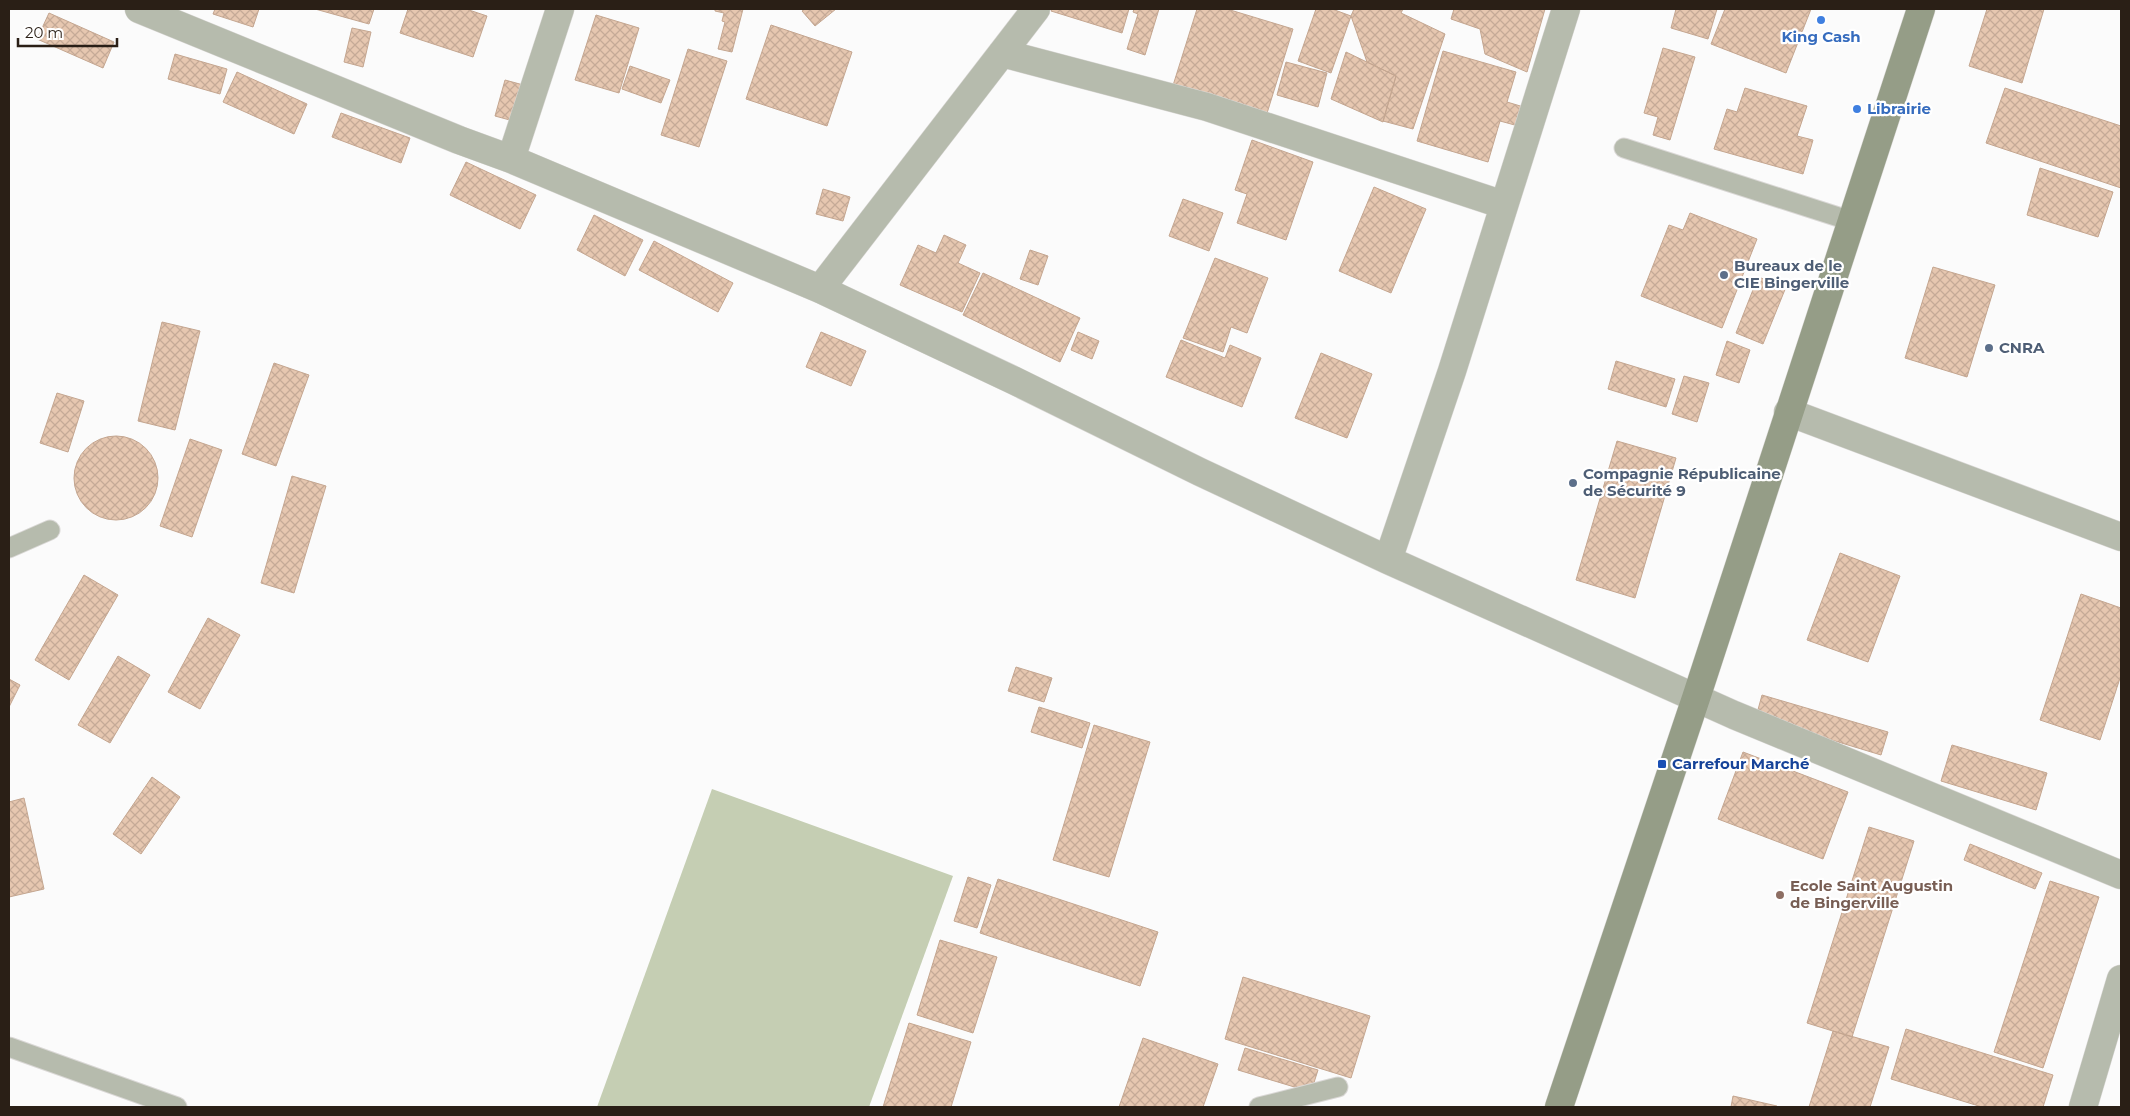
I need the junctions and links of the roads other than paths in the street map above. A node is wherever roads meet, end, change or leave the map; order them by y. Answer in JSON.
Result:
{"nodes":[{"id":1,"x":139,"y":9,"type":"edge"},
{"id":2,"x":560,"y":9,"type":"edge"},
{"id":3,"x":1036,"y":9,"type":"edge"},
{"id":4,"x":1566,"y":9,"type":"edge"},
{"id":5,"x":1921,"y":9,"type":"edge"},
{"id":6,"x":1002,"y":53,"type":"junction"},
{"id":7,"x":1624,"y":148,"type":"dead end"},
{"id":8,"x":511,"y":159,"type":"junction"},
{"id":9,"x":1504,"y":205,"type":"junction"},
{"id":10,"x":1851,"y":221,"type":"junction"},
{"id":11,"x":820,"y":289,"type":"junction"},
{"id":12,"x":1788,"y":412,"type":"junction"},
{"id":13,"x":50,"y":530,"type":"dead end"},
{"id":14,"x":2121,"y":537,"type":"edge"},
{"id":15,"x":9,"y":548,"type":"edge"},
{"id":16,"x":1388,"y":560,"type":"junction"},
{"id":17,"x":1696,"y":698,"type":"junction"},
{"id":18,"x":2121,"y":875,"type":"edge"},
{"id":19,"x":2121,"y":979,"type":"edge"},
{"id":20,"x":9,"y":1047,"type":"edge"},
{"id":21,"x":1338,"y":1087,"type":"dead end"},
{"id":22,"x":178,"y":1107,"type":"edge"},
{"id":23,"x":1259,"y":1107,"type":"edge"},
{"id":24,"x":1558,"y":1107,"type":"edge"},
{"id":25,"x":2083,"y":1107,"type":"edge"}],
"edges":[{"from":1,"to":8,"type":"street"},
{"from":2,"to":8,"type":"street"},
{"from":3,"to":6,"type":"street"},
{"from":4,"to":9,"type":"street"},
{"from":5,"to":10,"type":"main road"},
{"from":6,"to":9,"type":"street"},
{"from":6,"to":11,"type":"street"},
{"from":7,"to":10,"type":"lane"},
{"from":8,"to":11,"type":"street"},
{"from":9,"to":16,"type":"street"},
{"from":10,"to":12,"type":"main road"},
{"from":11,"to":16,"type":"street"},
{"from":12,"to":14,"type":"street"},
{"from":12,"to":17,"type":"main road"},
{"from":13,"to":15,"type":"lane"},
{"from":16,"to":17,"type":"street"},
{"from":17,"to":18,"type":"street"},
{"from":17,"to":24,"type":"main road"},
{"from":19,"to":25,"type":"street"},
{"from":20,"to":22,"type":"lane"},
{"from":21,"to":23,"type":"lane"}]}
